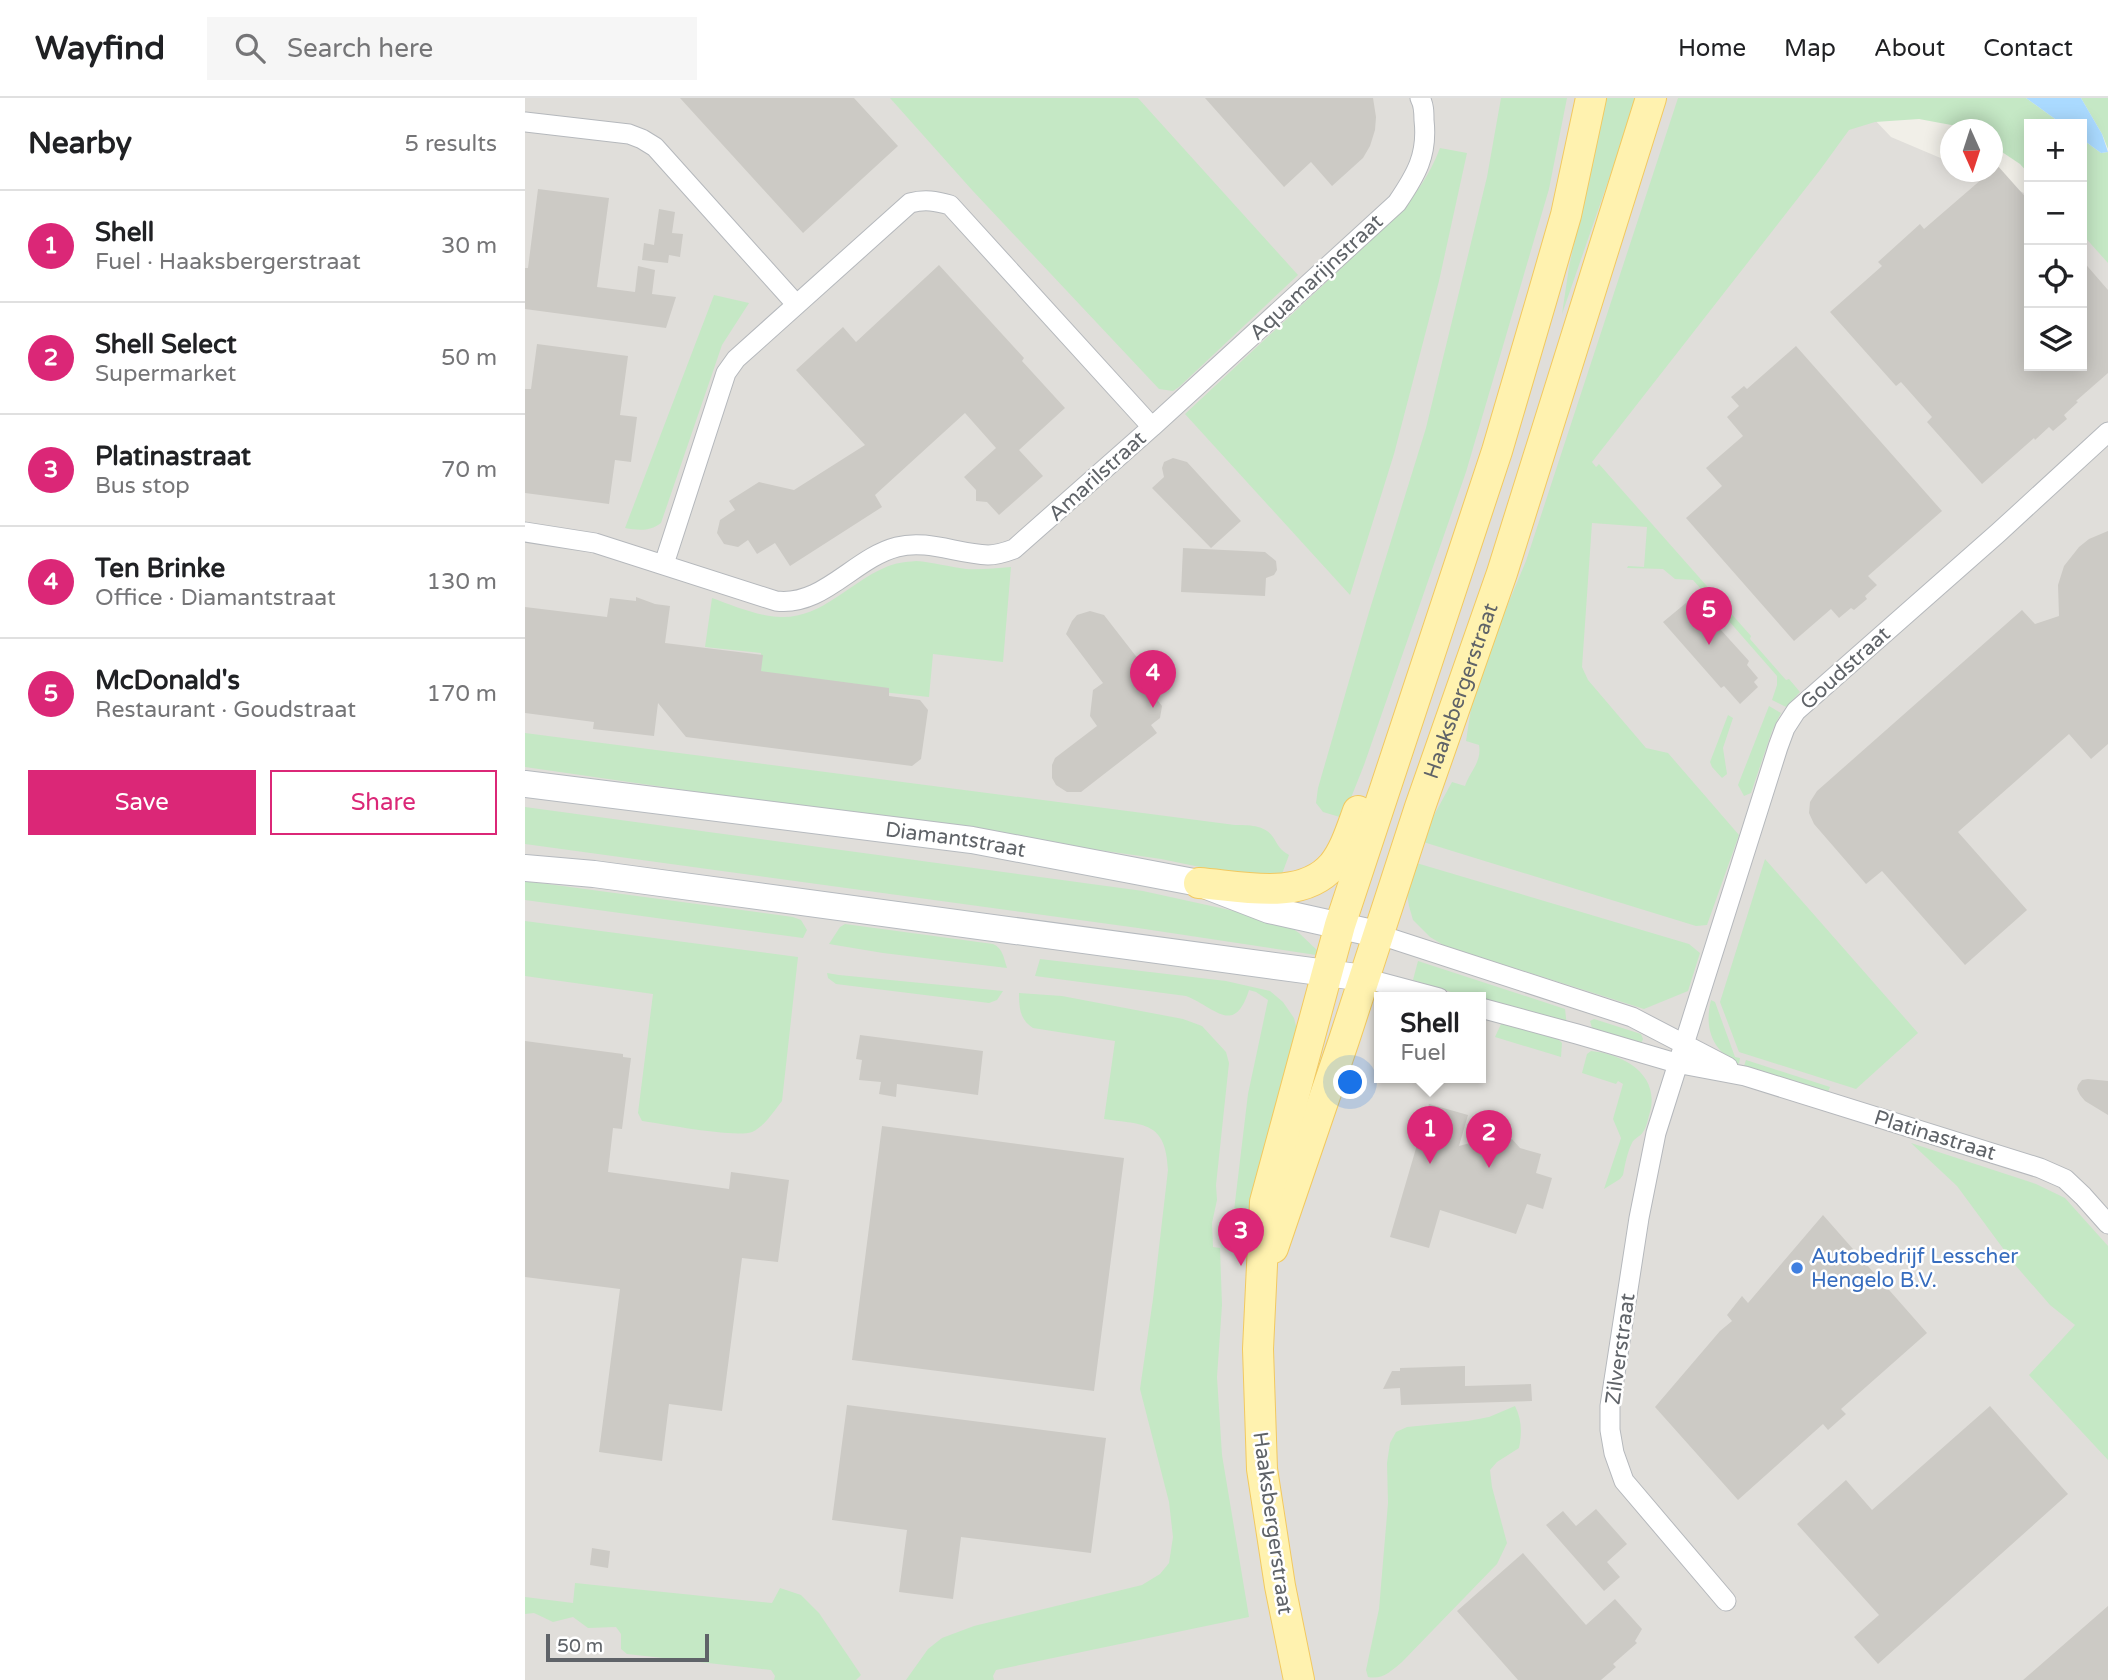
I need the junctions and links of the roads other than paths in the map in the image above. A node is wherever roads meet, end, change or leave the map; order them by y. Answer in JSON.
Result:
{"nodes":[{"id":1,"x":1420,"y":98,"type":"edge"},
{"id":2,"x":1591,"y":98,"type":"edge"},
{"id":3,"x":1651,"y":98,"type":"edge"},
{"id":4,"x":525,"y":122,"type":"edge"},
{"id":5,"x":796,"y":304,"type":"junction"},
{"id":6,"x":1152,"y":427,"type":"junction"},
{"id":7,"x":2108,"y":432,"type":"edge"},
{"id":8,"x":525,"y":532,"type":"edge"},
{"id":9,"x":664,"y":564,"type":"junction"},
{"id":10,"x":1447,"y":600,"type":"junction"},
{"id":11,"x":525,"y":784,"type":"edge"},
{"id":12,"x":525,"y":868,"type":"edge"},
{"id":13,"x":1199,"y":883,"type":"junction"},
{"id":14,"x":1340,"y":925,"type":"junction"},
{"id":15,"x":1377,"y":934,"type":"junction"},
{"id":16,"x":1328,"y":972,"type":"junction"},
{"id":17,"x":1364,"y":978,"type":"junction"},
{"id":18,"x":1416,"y":992,"type":"edge"},
{"id":19,"x":1486,"y":1010,"type":"edge"},
{"id":20,"x":1683,"y":1042,"type":"junction"},
{"id":21,"x":1676,"y":1063,"type":"junction"},
{"id":22,"x":1745,"y":1076,"type":"junction"},
{"id":23,"x":2108,"y":1224,"type":"edge"},
{"id":24,"x":1261,"y":1282,"type":"junction"},
{"id":25,"x":1726,"y":1601,"type":"dead end"},
{"id":26,"x":1299,"y":1680,"type":"edge"}],
"edges":[{"from":1,"to":6,"type":"street","name":"Aquamarijnstraat"},
{"from":2,"to":10,"type":"main road","name":"Haaksbergerstraat"},
{"from":3,"to":15,"type":"main road","name":"Haaksbergerstraat"},
{"from":4,"to":5,"type":"street"},
{"from":5,"to":6,"type":"street","name":"Amarilstraat"},
{"from":5,"to":9,"type":"street","name":"Amarilstraat"},
{"from":6,"to":9,"type":"street","name":"Amarilstraat"},
{"from":7,"to":20,"type":"street","name":"Goudstraat"},
{"from":8,"to":9,"type":"street","name":"Amarilstraat"},
{"from":10,"to":13,"type":"main road"},
{"from":10,"to":14,"type":"main road","name":"Haaksbergerstraat"},
{"from":11,"to":13,"type":"main road","name":"Diamantstraat"},
{"from":12,"to":16,"type":"main road"},
{"from":13,"to":14,"type":"main road","name":"Diamantstraat"},
{"from":14,"to":15,"type":"main road","name":"Diamantstraat"},
{"from":14,"to":16,"type":"main road","name":"Haaksbergerstraat"},
{"from":15,"to":17,"type":"main road","name":"Haaksbergerstraat"},
{"from":15,"to":20,"type":"street","name":"Platinastraat"},
{"from":16,"to":17,"type":"main road"},
{"from":16,"to":24,"type":"main road","name":"Haaksbergerstraat"},
{"from":17,"to":18,"type":"street"},
{"from":17,"to":24,"type":"main road","name":"Haaksbergerstraat"},
{"from":19,"to":21,"type":"street","name":"Platinastraat"},
{"from":20,"to":21,"type":"street","name":"Goudstraat"},
{"from":20,"to":22,"type":"street","name":"Platinastraat"},
{"from":21,"to":22,"type":"street","name":"Platinastraat"},
{"from":21,"to":25,"type":"street","name":"Zilverstraat"},
{"from":22,"to":23,"type":"street","name":"Platinastraat"},
{"from":24,"to":26,"type":"main road","name":"Haaksbergerstraat"}]}
